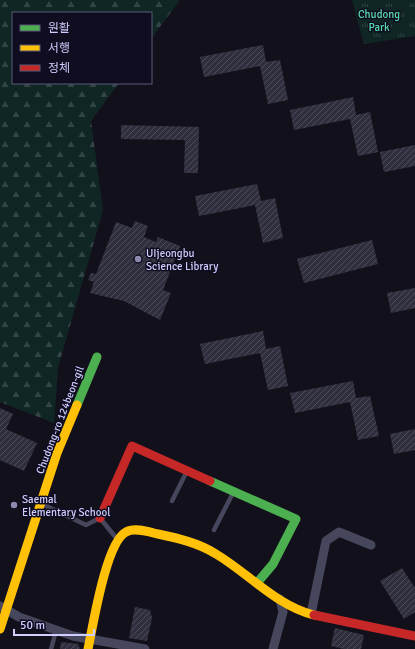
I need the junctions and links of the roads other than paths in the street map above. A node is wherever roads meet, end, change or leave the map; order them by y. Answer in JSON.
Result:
{"nodes":[{"id":1,"x":97,"y":357,"type":"dead end"},
{"id":2,"x":187,"y":471,"type":"junction"},
{"id":3,"x":234,"y":491,"type":"junction"},
{"id":4,"x":172,"y":502,"type":"dead end"},
{"id":5,"x":42,"y":504,"type":"junction"},
{"id":6,"x":100,"y":518,"type":"junction"},
{"id":7,"x":214,"y":530,"type":"dead end"},
{"id":8,"x":117,"y":539,"type":"junction"},
{"id":9,"x":371,"y":546,"type":"dead end"},
{"id":10,"x":258,"y":583,"type":"junction"},
{"id":11,"x":280,"y":599,"type":"junction"},
{"id":12,"x":3,"y":607,"type":"edge"},
{"id":13,"x":311,"y":614,"type":"junction"},
{"id":14,"x":0,"y":629,"type":"edge"},
{"id":15,"x":56,"y":631,"type":"junction"},
{"id":16,"x":415,"y":636,"type":"edge"},
{"id":17,"x":90,"y":639,"type":"junction"},
{"id":18,"x":51,"y":649,"type":"edge"},
{"id":19,"x":88,"y":649,"type":"edge"},
{"id":20,"x":145,"y":649,"type":"edge"},
{"id":21,"x":273,"y":649,"type":"edge"}],
"edges":[{"from":1,"to":5,"type":"street","name":"Chudong-ro 124beon-gil"},
{"from":2,"to":3,"type":"street"},
{"from":2,"to":4,"type":"lane"},
{"from":2,"to":6,"type":"street"},
{"from":3,"to":7,"type":"lane"},
{"from":3,"to":10,"type":"street"},
{"from":5,"to":6,"type":"lane"},
{"from":5,"to":12,"type":"street","name":"Chudong-ro 124beon-gil"},
{"from":6,"to":8,"type":"lane"},
{"from":8,"to":10,"type":"street"},
{"from":8,"to":17,"type":"street"},
{"from":9,"to":13,"type":"street"},
{"from":10,"to":11,"type":"street"},
{"from":11,"to":13,"type":"street"},
{"from":11,"to":21,"type":"street"},
{"from":12,"to":14,"type":"street","name":"Chudong-ro 124beon-gil"},
{"from":12,"to":15,"type":"street"},
{"from":13,"to":16,"type":"street"},
{"from":15,"to":17,"type":"street"},
{"from":15,"to":18,"type":"lane"},
{"from":17,"to":19,"type":"street"},
{"from":17,"to":20,"type":"street"}]}
